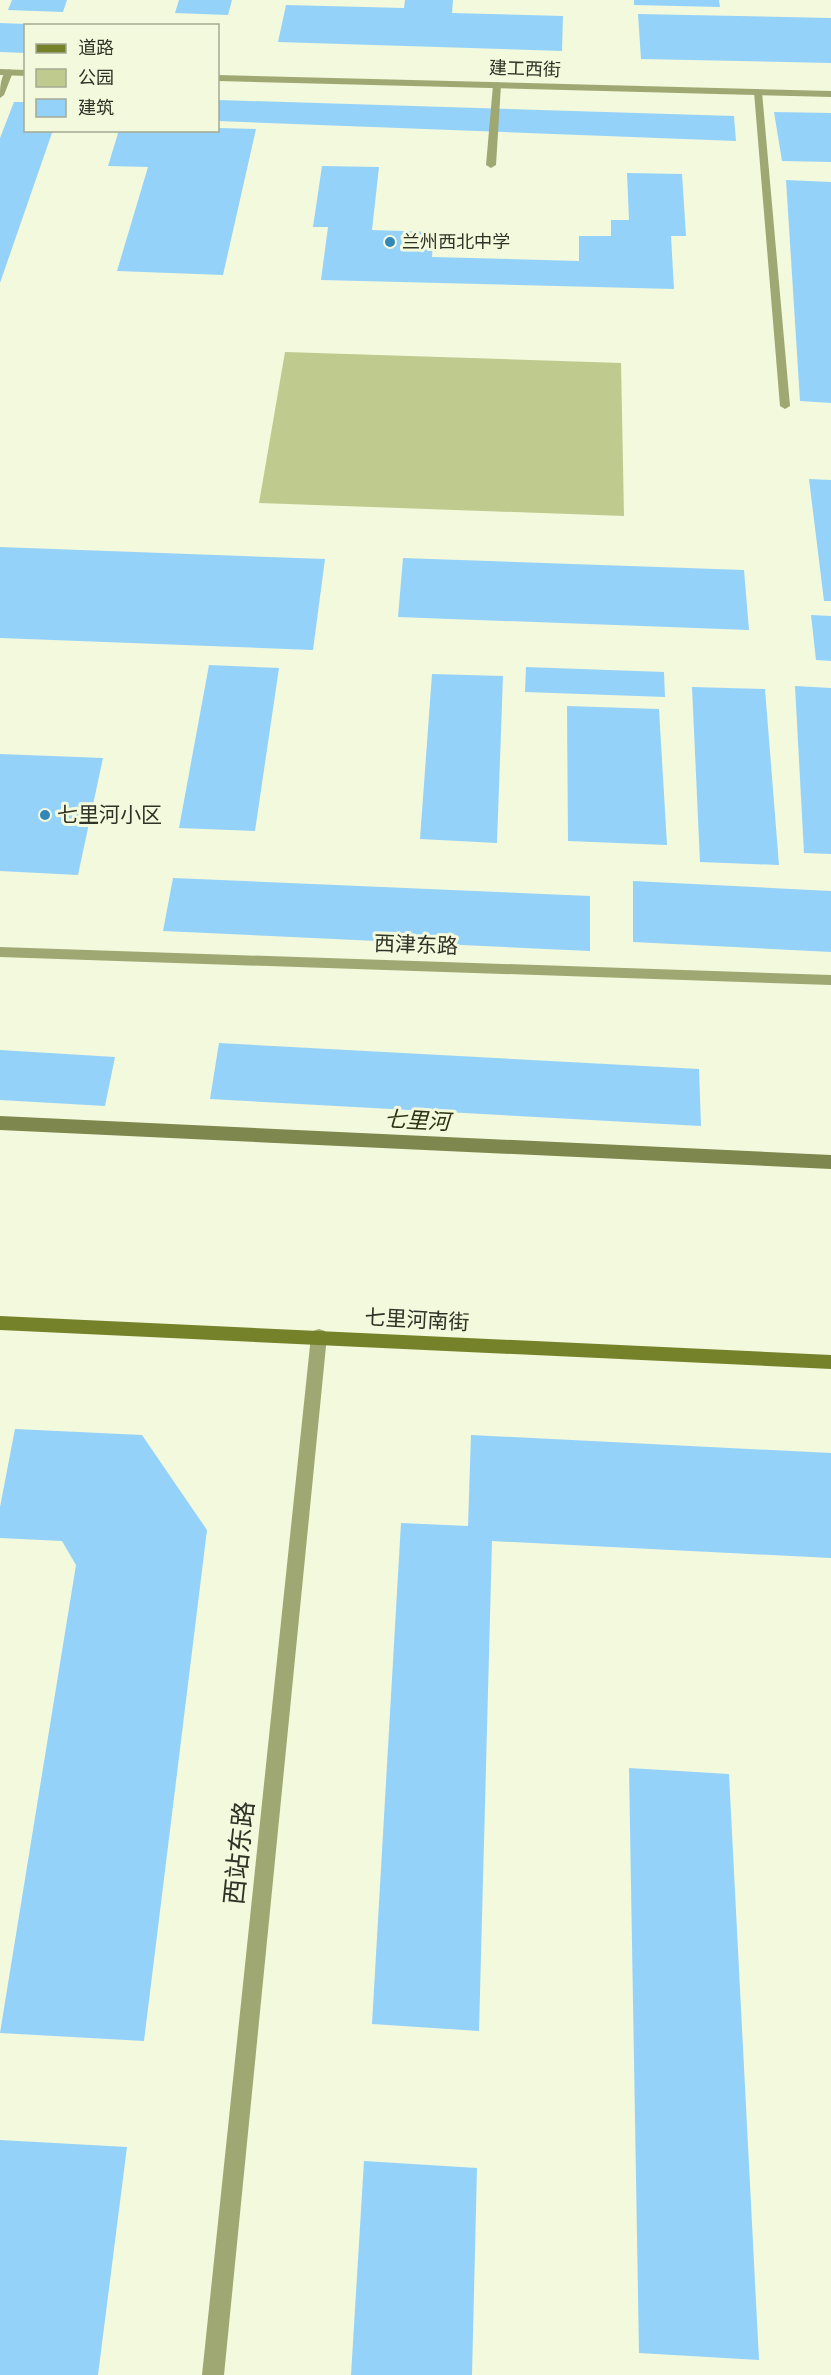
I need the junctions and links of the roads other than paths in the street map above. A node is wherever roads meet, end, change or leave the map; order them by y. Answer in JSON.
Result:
{"nodes":[{"id":1,"x":4,"y":72,"type":"edge"},
{"id":2,"x":24,"y":73,"type":"edge"},
{"id":3,"x":219,"y":78,"type":"edge"},
{"id":4,"x":497,"y":85,"type":"junction"},
{"id":5,"x":758,"y":92,"type":"junction"},
{"id":6,"x":831,"y":94,"type":"edge"},
{"id":7,"x":0,"y":95,"type":"edge"},
{"id":8,"x":491,"y":165,"type":"dead end"},
{"id":9,"x":785,"y":406,"type":"dead end"},
{"id":10,"x":0,"y":952,"type":"edge"},
{"id":11,"x":831,"y":980,"type":"edge"},
{"id":12,"x":0,"y":1323,"type":"edge"},
{"id":13,"x":319,"y":1336,"type":"junction"},
{"id":14,"x":831,"y":1362,"type":"edge"},
{"id":15,"x":213,"y":2375,"type":"edge"}],
"edges":[{"from":1,"to":2,"type":"street"},
{"from":1,"to":7,"type":"street"},
{"from":3,"to":4,"type":"street","name":"建工西街"},
{"from":4,"to":5,"type":"street","name":"建工西街"},
{"from":4,"to":8,"type":"street"},
{"from":5,"to":6,"type":"street","name":"建工西街"},
{"from":5,"to":9,"type":"street"},
{"from":10,"to":11,"type":"street","name":"西津东路"},
{"from":12,"to":13,"type":"street","name":"七里河南街"},
{"from":13,"to":14,"type":"street","name":"七里河南街"},
{"from":13,"to":15,"type":"street","name":"西站东路"}]}
